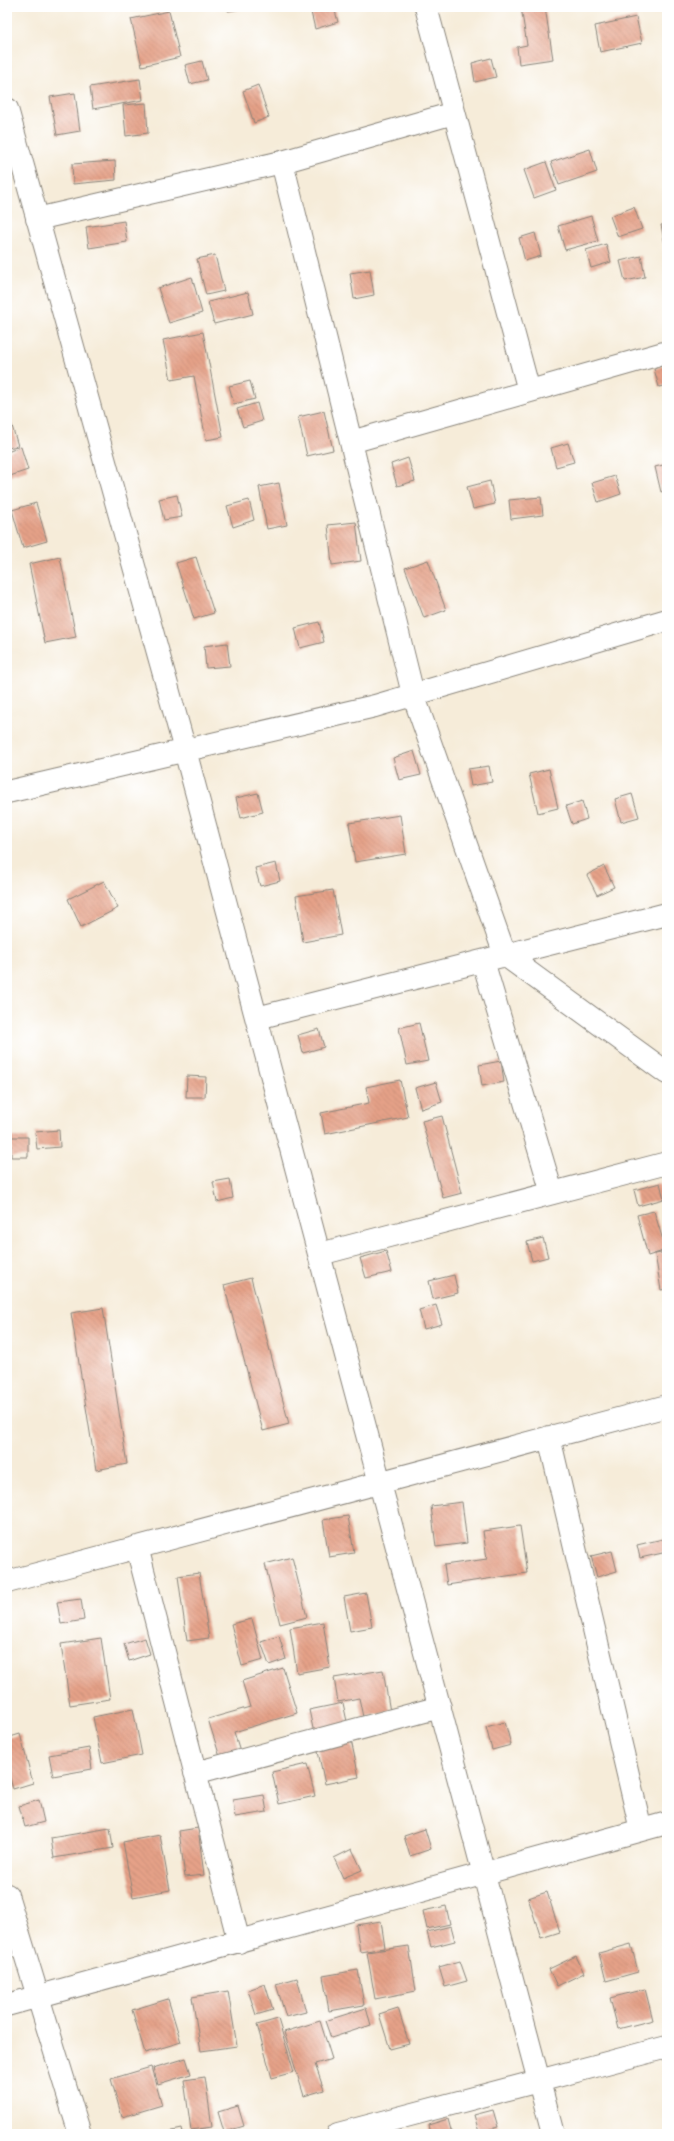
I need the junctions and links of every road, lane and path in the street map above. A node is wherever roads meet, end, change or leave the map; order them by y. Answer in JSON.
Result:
{"nodes":[{"id":1,"x":426,"y":7,"type":"edge"},
{"id":2,"x":7,"y":109,"type":"edge"},
{"id":3,"x":454,"y":113,"type":"junction"},
{"id":4,"x":282,"y":162,"type":"junction"},
{"id":5,"x":37,"y":219,"type":"junction"},
{"id":6,"x":667,"y":352,"type":"edge"},
{"id":7,"x":529,"y":392,"type":"junction"},
{"id":8,"x":351,"y":442,"type":"junction"},
{"id":9,"x":667,"y":620,"type":"edge"},
{"id":10,"x":413,"y":694,"type":"junction"},
{"id":11,"x":185,"y":750,"type":"junction"},
{"id":12,"x":7,"y":792,"type":"edge"},
{"id":13,"x":667,"y":914,"type":"edge"},
{"id":14,"x":505,"y":955,"type":"junction"},
{"id":15,"x":483,"y":960,"type":"junction"},
{"id":16,"x":256,"y":1018,"type":"junction"},
{"id":17,"x":667,"y":1073,"type":"edge"},
{"id":18,"x":667,"y":1163,"type":"edge"},
{"id":19,"x":552,"y":1193,"type":"junction"},
{"id":20,"x":320,"y":1254,"type":"junction"},
{"id":21,"x":667,"y":1406,"type":"edge"},
{"id":22,"x":549,"y":1437,"type":"junction"},
{"id":23,"x":381,"y":1482,"type":"junction"},
{"id":24,"x":137,"y":1547,"type":"junction"},
{"id":25,"x":7,"y":1582,"type":"edge"},
{"id":26,"x":440,"y":1707,"type":"junction"},
{"id":27,"x":196,"y":1773,"type":"junction"},
{"id":28,"x":667,"y":1823,"type":"edge"},
{"id":29,"x":641,"y":1830,"type":"junction"},
{"id":30,"x":484,"y":1873,"type":"junction"},
{"id":31,"x":7,"y":1895,"type":"edge"},
{"id":32,"x":239,"y":1942,"type":"junction"},
{"id":33,"x":38,"y":1997,"type":"junction"},
{"id":34,"x":7,"y":2005,"type":"edge"},
{"id":35,"x":667,"y":2047,"type":"edge"},
{"id":36,"x":539,"y":2081,"type":"junction"},
{"id":37,"x":80,"y":2134,"type":"edge"},
{"id":38,"x":338,"y":2134,"type":"edge"},
{"id":39,"x":553,"y":2134,"type":"edge"}],
"edges":[{"from":1,"to":3,"type":"street"},
{"from":2,"to":5,"type":"street"},
{"from":3,"to":4,"type":"street"},
{"from":3,"to":7,"type":"street"},
{"from":4,"to":5,"type":"street"},
{"from":4,"to":8,"type":"street"},
{"from":5,"to":11,"type":"street"},
{"from":6,"to":7,"type":"street"},
{"from":7,"to":8,"type":"street"},
{"from":8,"to":10,"type":"street"},
{"from":9,"to":10,"type":"street"},
{"from":10,"to":11,"type":"street"},
{"from":10,"to":14,"type":"street"},
{"from":11,"to":12,"type":"street"},
{"from":11,"to":16,"type":"street"},
{"from":13,"to":14,"type":"street"},
{"from":14,"to":15,"type":"street"},
{"from":14,"to":17,"type":"street"},
{"from":15,"to":16,"type":"street"},
{"from":15,"to":19,"type":"street"},
{"from":16,"to":20,"type":"street"},
{"from":18,"to":19,"type":"street"},
{"from":19,"to":20,"type":"street"},
{"from":20,"to":23,"type":"street"},
{"from":21,"to":22,"type":"street"},
{"from":22,"to":23,"type":"street"},
{"from":22,"to":29,"type":"street"},
{"from":23,"to":24,"type":"street"},
{"from":23,"to":26,"type":"street"},
{"from":24,"to":25,"type":"street"},
{"from":24,"to":27,"type":"street"},
{"from":26,"to":27,"type":"street"},
{"from":26,"to":30,"type":"street"},
{"from":27,"to":32,"type":"street"},
{"from":28,"to":29,"type":"street"},
{"from":29,"to":30,"type":"street"},
{"from":30,"to":32,"type":"street"},
{"from":30,"to":36,"type":"street"},
{"from":31,"to":33,"type":"street"},
{"from":32,"to":33,"type":"street"},
{"from":33,"to":34,"type":"street"},
{"from":33,"to":37,"type":"street"},
{"from":35,"to":36,"type":"street"},
{"from":36,"to":38,"type":"street"},
{"from":36,"to":39,"type":"street"}]}
